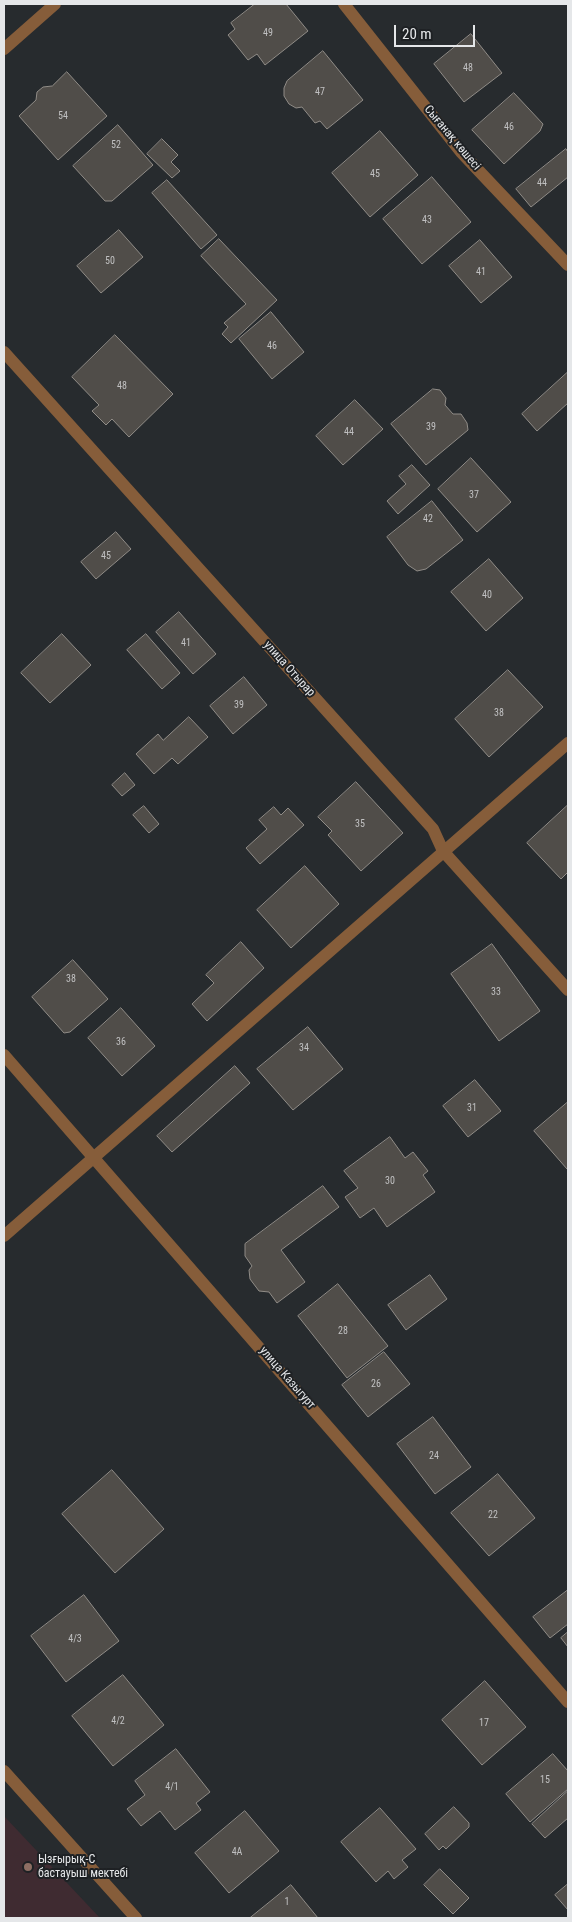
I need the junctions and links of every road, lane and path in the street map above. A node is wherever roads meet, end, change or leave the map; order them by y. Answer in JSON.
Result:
{"nodes":[{"id":1,"x":55,"y":4,"type":"edge"},
{"id":2,"x":344,"y":4,"type":"edge"},
{"id":3,"x":4,"y":49,"type":"edge"},
{"id":4,"x":568,"y":265,"type":"edge"},
{"id":5,"x":4,"y":352,"type":"edge"},
{"id":6,"x":568,"y":743,"type":"edge"},
{"id":7,"x":443,"y":851,"type":"junction"},
{"id":8,"x":568,"y":990,"type":"edge"},
{"id":9,"x":4,"y":1055,"type":"edge"},
{"id":10,"x":95,"y":1158,"type":"junction"},
{"id":11,"x":4,"y":1236,"type":"edge"},
{"id":12,"x":568,"y":1702,"type":"edge"},
{"id":13,"x":4,"y":1771,"type":"edge"},
{"id":14,"x":136,"y":1918,"type":"edge"}],
"edges":[{"from":1,"to":3,"type":"street"},
{"from":2,"to":4,"type":"street","name":"Сығанақ көшесі"},
{"from":5,"to":7,"type":"street","name":"улица Отырар"},
{"from":6,"to":7,"type":"street"},
{"from":7,"to":8,"type":"street","name":"улица Отырар"},
{"from":7,"to":10,"type":"street"},
{"from":9,"to":10,"type":"street","name":"улица Казыгурт"},
{"from":10,"to":11,"type":"street"},
{"from":10,"to":12,"type":"street","name":"улица Казыгурт"},
{"from":13,"to":14,"type":"street"}]}
